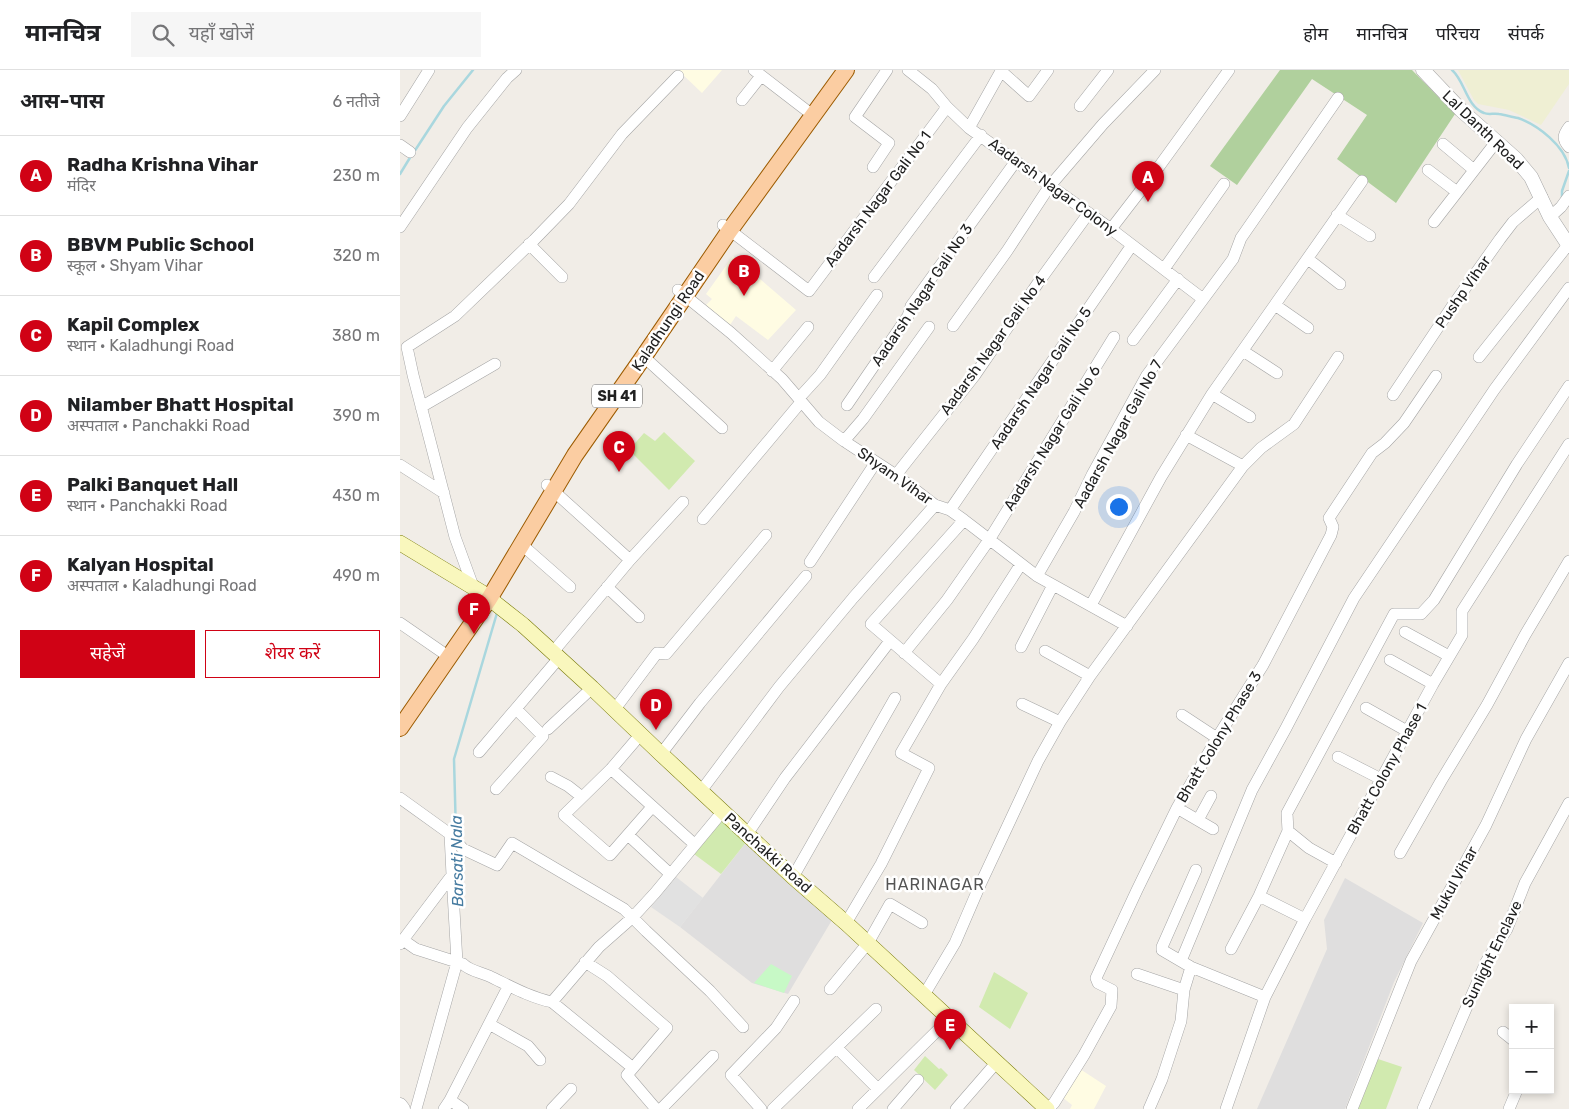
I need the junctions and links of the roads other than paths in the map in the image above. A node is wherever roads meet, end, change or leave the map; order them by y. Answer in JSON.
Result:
{"nodes":[{"id":1,"x":429,"y":70,"type":"edge"},
{"id":2,"x":516,"y":70,"type":"edge"},
{"id":3,"x":834,"y":70,"type":"edge"},
{"id":4,"x":846,"y":70,"type":"edge"},
{"id":5,"x":888,"y":70,"type":"edge"},
{"id":6,"x":908,"y":70,"type":"edge"},
{"id":7,"x":1048,"y":70,"type":"edge"},
{"id":8,"x":1108,"y":70,"type":"edge"},
{"id":9,"x":1155,"y":70,"type":"edge"},
{"id":10,"x":1229,"y":70,"type":"edge"},
{"id":11,"x":1422,"y":70,"type":"edge"},
{"id":12,"x":757,"y":73,"type":"edge"},
{"id":13,"x":678,"y":76,"type":"dead end"},
{"id":14,"x":1338,"y":98,"type":"dead end"},
{"id":15,"x":742,"y":100,"type":"dead end"},
{"id":16,"x":1080,"y":106,"type":"dead end"},
{"id":17,"x":947,"y":107,"type":"junction"},
{"id":18,"x":400,"y":116,"type":"edge"},
{"id":19,"x":806,"y":116,"type":"junction"},
{"id":20,"x":1569,"y":127,"type":"edge"},
{"id":21,"x":969,"y":128,"type":"junction"},
{"id":22,"x":981,"y":135,"type":"junction"},
{"id":23,"x":1496,"y":142,"type":"junction"},
{"id":24,"x":1442,"y":144,"type":"dead end"},
{"id":25,"x":400,"y":145,"type":"edge"},
{"id":26,"x":1569,"y":146,"type":"edge"},
{"id":27,"x":410,"y":152,"type":"dead end"},
{"id":28,"x":1016,"y":160,"type":"junction"},
{"id":29,"x":873,"y":167,"type":"dead end"},
{"id":30,"x":1428,"y":170,"type":"dead end"},
{"id":31,"x":1474,"y":170,"type":"junction"},
{"id":32,"x":1362,"y":181,"type":"dead end"},
{"id":33,"x":1224,"y":184,"type":"dead end"},
{"id":34,"x":1049,"y":186,"type":"junction"},
{"id":35,"x":1457,"y":192,"type":"junction"},
{"id":36,"x":1542,"y":197,"type":"junction"},
{"id":37,"x":1563,"y":204,"type":"edge"},
{"id":38,"x":1088,"y":214,"type":"junction"},
{"id":39,"x":1337,"y":215,"type":"junction"},
{"id":40,"x":1434,"y":222,"type":"dead end"},
{"id":41,"x":400,"y":227,"type":"edge"},
{"id":42,"x":726,"y":227,"type":"junction"},
{"id":43,"x":1111,"y":229,"type":"junction"},
{"id":44,"x":1370,"y":236,"type":"dead end"},
{"id":45,"x":529,"y":244,"type":"junction"},
{"id":46,"x":1132,"y":245,"type":"junction"},
{"id":47,"x":1569,"y":246,"type":"edge"},
{"id":48,"x":1308,"y":259,"type":"junction"},
{"id":49,"x":1164,"y":269,"type":"junction"},
{"id":50,"x":562,"y":277,"type":"dead end"},
{"id":51,"x":874,"y":277,"type":"dead end"},
{"id":52,"x":1178,"y":280,"type":"junction"},
{"id":53,"x":1340,"y":284,"type":"dead end"},
{"id":54,"x":1569,"y":288,"type":"edge"},
{"id":55,"x":682,"y":293,"type":"junction"},
{"id":56,"x":877,"y":295,"type":"dead end"},
{"id":57,"x":1203,"y":299,"type":"junction"},
{"id":58,"x":1276,"y":305,"type":"junction"},
{"id":59,"x":953,"y":326,"type":"dead end"},
{"id":60,"x":808,"y":327,"type":"dead end"},
{"id":61,"x":929,"y":327,"type":"dead end"},
{"id":62,"x":1308,"y":328,"type":"dead end"},
{"id":63,"x":1114,"y":337,"type":"dead end"},
{"id":64,"x":1132,"y":340,"type":"dead end"},
{"id":65,"x":1243,"y":351,"type":"junction"},
{"id":66,"x":644,"y":357,"type":"junction"},
{"id":67,"x":1338,"y":357,"type":"dead end"},
{"id":68,"x":1479,"y":357,"type":"dead end"},
{"id":69,"x":495,"y":364,"type":"dead end"},
{"id":70,"x":772,"y":371,"type":"junction"},
{"id":71,"x":1277,"y":373,"type":"dead end"},
{"id":72,"x":1436,"y":376,"type":"dead end"},
{"id":73,"x":1569,"y":386,"type":"edge"},
{"id":74,"x":1212,"y":394,"type":"junction"},
{"id":75,"x":1393,"y":395,"type":"dead end"},
{"id":76,"x":800,"y":400,"type":"junction"},
{"id":77,"x":847,"y":405,"type":"dead end"},
{"id":78,"x":421,"y":408,"type":"junction"},
{"id":79,"x":1250,"y":417,"type":"dead end"},
{"id":80,"x":591,"y":425,"type":"junction"},
{"id":81,"x":722,"y":428,"type":"dead end"},
{"id":82,"x":1186,"y":435,"type":"junction"},
{"id":83,"x":844,"y":441,"type":"junction"},
{"id":84,"x":1569,"y":444,"type":"edge"},
{"id":85,"x":876,"y":462,"type":"junction"},
{"id":86,"x":400,"y":465,"type":"edge"},
{"id":87,"x":1243,"y":466,"type":"junction"},
{"id":88,"x":896,"y":475,"type":"junction"},
{"id":89,"x":550,"y":487,"type":"junction"},
{"id":90,"x":444,"y":493,"type":"junction"},
{"id":91,"x":683,"y":502,"type":"dead end"},
{"id":92,"x":935,"y":505,"type":"junction"},
{"id":93,"x":950,"y":510,"type":"junction"},
{"id":94,"x":703,"y":519,"type":"dead end"},
{"id":95,"x":964,"y":520,"type":"junction"},
{"id":96,"x":766,"y":536,"type":"dead end"},
{"id":97,"x":989,"y":540,"type":"junction"},
{"id":98,"x":400,"y":543,"type":"edge"},
{"id":99,"x":521,"y":544,"type":"junction"},
{"id":100,"x":630,"y":560,"type":"junction"},
{"id":101,"x":1569,"y":561,"type":"edge"},
{"id":102,"x":810,"y":562,"type":"dead end"},
{"id":103,"x":1021,"y":564,"type":"junction"},
{"id":104,"x":806,"y":576,"type":"dead end"},
{"id":105,"x":1037,"y":576,"type":"junction"},
{"id":106,"x":1054,"y":585,"type":"junction"},
{"id":107,"x":570,"y":587,"type":"dead end"},
{"id":108,"x":607,"y":587,"type":"junction"},
{"id":109,"x":481,"y":593,"type":"junction"},
{"id":110,"x":1091,"y":605,"type":"junction"},
{"id":111,"x":639,"y":617,"type":"dead end"},
{"id":112,"x":400,"y":623,"type":"edge"},
{"id":113,"x":1127,"y":626,"type":"junction"},
{"id":114,"x":1405,"y":632,"type":"dead end"},
{"id":115,"x":890,"y":641,"type":"junction"},
{"id":116,"x":1021,"y":646,"type":"dead end"},
{"id":117,"x":1045,"y":651,"type":"dead end"},
{"id":118,"x":904,"y":653,"type":"junction"},
{"id":119,"x":446,"y":654,"type":"junction"},
{"id":120,"x":556,"y":655,"type":"junction"},
{"id":121,"x":1449,"y":656,"type":"junction"},
{"id":122,"x":1390,"y":660,"type":"dead end"},
{"id":123,"x":1569,"y":663,"type":"edge"},
{"id":124,"x":1090,"y":676,"type":"junction"},
{"id":125,"x":940,"y":684,"type":"junction"},
{"id":126,"x":1433,"y":684,"type":"junction"},
{"id":127,"x":592,"y":688,"type":"junction"},
{"id":128,"x":895,"y":698,"type":"dead end"},
{"id":129,"x":1022,"y":704,"type":"dead end"},
{"id":130,"x":1366,"y":708,"type":"dead end"},
{"id":131,"x":516,"y":709,"type":"junction"},
{"id":132,"x":615,"y":709,"type":"junction"},
{"id":133,"x":1182,"y":715,"type":"dead end"},
{"id":134,"x":401,"y":718,"type":"edge"},
{"id":135,"x":1060,"y":722,"type":"junction"},
{"id":136,"x":548,"y":729,"type":"dead end"},
{"id":137,"x":1407,"y":731,"type":"junction"},
{"id":138,"x":641,"y":734,"type":"junction"},
{"id":139,"x":1217,"y":738,"type":"junction"},
{"id":140,"x":479,"y":752,"type":"dead end"},
{"id":141,"x":661,"y":754,"type":"junction"},
{"id":142,"x":1338,"y":756,"type":"dead end"},
{"id":143,"x":611,"y":769,"type":"junction"},
{"id":144,"x":551,"y":777,"type":"dead end"},
{"id":145,"x":1381,"y":780,"type":"junction"},
{"id":146,"x":496,"y":790,"type":"dead end"},
{"id":147,"x":701,"y":791,"type":"junction"},
{"id":148,"x":1211,"y":796,"type":"dead end"},
{"id":149,"x":582,"y":797,"type":"junction"},
{"id":150,"x":400,"y":798,"type":"edge"},
{"id":151,"x":1569,"y":803,"type":"edge"},
{"id":152,"x":652,"y":807,"type":"junction"},
{"id":153,"x":1177,"y":808,"type":"junction"},
{"id":154,"x":723,"y":811,"type":"junction"},
{"id":155,"x":1198,"y":820,"type":"junction"},
{"id":156,"x":1213,"y":829,"type":"dead end"},
{"id":157,"x":1288,"y":831,"type":"junction"},
{"id":158,"x":748,"y":833,"type":"junction"},
{"id":159,"x":628,"y":835,"type":"junction"},
{"id":160,"x":454,"y":839,"type":"junction"},
{"id":161,"x":692,"y":842,"type":"dead end"},
{"id":162,"x":1400,"y":853,"type":"dead end"},
{"id":163,"x":1336,"y":863,"type":"junction"},
{"id":164,"x":1196,"y":870,"type":"dead end"},
{"id":165,"x":667,"y":871,"type":"dead end"},
{"id":166,"x":452,"y":875,"type":"junction"},
{"id":167,"x":793,"y":877,"type":"junction"},
{"id":168,"x":1260,"y":896,"type":"junction"},
{"id":169,"x":633,"y":917,"type":"junction"},
{"id":170,"x":1305,"y":919,"type":"junction"},
{"id":171,"x":846,"y":923,"type":"junction"},
{"id":172,"x":922,"y":923,"type":"dead end"},
{"id":173,"x":401,"y":942,"type":"edge"},
{"id":174,"x":868,"y":943,"type":"junction"},
{"id":175,"x":1232,"y":949,"type":"dead end"},
{"id":176,"x":585,"y":962,"type":"junction"},
{"id":177,"x":460,"y":963,"type":"junction"},
{"id":178,"x":1186,"y":964,"type":"junction"},
{"id":179,"x":1137,"y":974,"type":"dead end"},
{"id":180,"x":508,"y":987,"type":"junction"},
{"id":181,"x":830,"y":988,"type":"dead end"},
{"id":182,"x":1184,"y":990,"type":"junction"},
{"id":183,"x":924,"y":995,"type":"junction"},
{"id":184,"x":1266,"y":997,"type":"junction"},
{"id":185,"x":794,"y":1001,"type":"dead end"},
{"id":186,"x":552,"y":1002,"type":"junction"},
{"id":187,"x":876,"y":1009,"type":"dead end"},
{"id":188,"x":949,"y":1019,"type":"junction"},
{"id":189,"x":489,"y":1024,"type":"junction"},
{"id":190,"x":743,"y":1027,"type":"dead end"},
{"id":191,"x":1503,"y":1032,"type":"dead end"},
{"id":192,"x":1509,"y":1037,"type":"edge"},
{"id":193,"x":837,"y":1048,"type":"junction"},
{"id":194,"x":713,"y":1056,"type":"dead end"},
{"id":195,"x":540,"y":1060,"type":"dead end"},
{"id":196,"x":996,"y":1063,"type":"junction"},
{"id":197,"x":633,"y":1068,"type":"junction"},
{"id":198,"x":918,"y":1080,"type":"dead end"},
{"id":199,"x":571,"y":1089,"type":"dead end"},
{"id":200,"x":878,"y":1089,"type":"junction"},
{"id":201,"x":1515,"y":1094,"type":"edge"},
{"id":202,"x":447,"y":1104,"type":"edge"},
{"id":203,"x":400,"y":1105,"type":"edge"},
{"id":204,"x":403,"y":1109,"type":"edge"},
{"id":205,"x":416,"y":1109,"type":"edge"},
{"id":206,"x":463,"y":1109,"type":"edge"},
{"id":207,"x":552,"y":1109,"type":"edge"},
{"id":208,"x":656,"y":1109,"type":"edge"},
{"id":209,"x":661,"y":1109,"type":"edge"},
{"id":210,"x":761,"y":1109,"type":"edge"},
{"id":211,"x":773,"y":1109,"type":"edge"},
{"id":212,"x":858,"y":1109,"type":"edge"},
{"id":213,"x":893,"y":1109,"type":"edge"},
{"id":214,"x":956,"y":1109,"type":"edge"},
{"id":215,"x":1047,"y":1109,"type":"edge"},
{"id":216,"x":1149,"y":1109,"type":"edge"},
{"id":217,"x":1226,"y":1109,"type":"edge"},
{"id":218,"x":1352,"y":1109,"type":"edge"},
{"id":219,"x":1424,"y":1109,"type":"edge"},
{"id":220,"x":1509,"y":1109,"type":"edge"}],
"edges":[{"from":1,"to":18,"type":"street"},
{"from":2,"to":41,"type":"street"},
{"from":3,"to":19,"type":"main road","name":"Kaladhungi Road","number":"SH 41"},
{"from":4,"to":19,"type":"main road","name":"Kaladhungi Road","number":"SH 41"},
{"from":5,"to":29,"type":"street"},
{"from":6,"to":17,"type":"street","name":"Aadarsh Nagar Colony"},
{"from":7,"to":21,"type":"street"},
{"from":8,"to":16,"type":"street"},
{"from":9,"to":34,"type":"street"},
{"from":10,"to":43,"type":"street"},
{"from":11,"to":23,"type":"street","name":"Lal Danth Road"},
{"from":12,"to":15,"type":"street"},
{"from":12,"to":19,"type":"street"},
{"from":13,"to":45,"type":"street"},
{"from":14,"to":57,"type":"street","name":"Aadarsh Nagar Gali No 7"},
{"from":17,"to":21,"type":"street","name":"Aadarsh Nagar Colony"},
{"from":17,"to":42,"type":"street","name":"Aadarsh Nagar Gali No 1"},
{"from":19,"to":42,"type":"main road","name":"Kaladhungi Road","number":"SH 41"},
{"from":20,"to":26,"type":"street"},
{"from":21,"to":22,"type":"street","name":"Aadarsh Nagar Colony"},
{"from":22,"to":28,"type":"street","name":"Aadarsh Nagar Colony"},
{"from":22,"to":51,"type":"street"},
{"from":23,"to":31,"type":"street"},
{"from":23,"to":36,"type":"street","name":"Lal Danth Road"},
{"from":24,"to":31,"type":"street"},
{"from":25,"to":27,"type":"street"},
{"from":28,"to":34,"type":"street","name":"Aadarsh Nagar Colony"},
{"from":28,"to":77,"type":"street","name":"Aadarsh Nagar Gali No 3"},
{"from":30,"to":35,"type":"street"},
{"from":31,"to":35,"type":"street"},
{"from":32,"to":39,"type":"street"},
{"from":33,"to":49,"type":"street"},
{"from":34,"to":38,"type":"street","name":"Aadarsh Nagar Colony"},
{"from":34,"to":59,"type":"street"},
{"from":35,"to":40,"type":"street"},
{"from":36,"to":37,"type":"street","name":"Lal Danth Road"},
{"from":36,"to":75,"type":"street","name":"Pushp Vihar"},
{"from":37,"to":47,"type":"street","name":"Lal Danth Road"},
{"from":38,"to":43,"type":"street","name":"Aadarsh Nagar Colony"},
{"from":38,"to":88,"type":"street","name":"Aadarsh Nagar Gali No 4"},
{"from":39,"to":44,"type":"street"},
{"from":39,"to":48,"type":"street"},
{"from":42,"to":55,"type":"main road","name":"Kaladhungi Road","number":"SH 41"},
{"from":43,"to":46,"type":"street","name":"Aadarsh Nagar Colony"},
{"from":45,"to":50,"type":"street"},
{"from":45,"to":78,"type":"street"},
{"from":46,"to":49,"type":"street","name":"Aadarsh Nagar Colony"},
{"from":46,"to":93,"type":"street","name":"Aadarsh Nagar Gali No 5"},
{"from":47,"to":68,"type":"street"},
{"from":48,"to":53,"type":"street"},
{"from":48,"to":58,"type":"street"},
{"from":49,"to":52,"type":"street","name":"Aadarsh Nagar Colony"},
{"from":52,"to":57,"type":"street","name":"Aadarsh Nagar Colony"},
{"from":52,"to":64,"type":"street"},
{"from":54,"to":178,"type":"street"},
{"from":55,"to":66,"type":"main road","name":"Kaladhungi Road","number":"SH 41"},
{"from":55,"to":70,"type":"street","name":"Shyam Vihar"},
{"from":55,"to":80,"type":"main road","name":"Kaladhungi Road","number":"SH 41"},
{"from":56,"to":76,"type":"street"},
{"from":57,"to":105,"type":"street","name":"Aadarsh Nagar Gali No 7"},
{"from":58,"to":62,"type":"street"},
{"from":58,"to":65,"type":"street"},
{"from":60,"to":70,"type":"street"},
{"from":61,"to":83,"type":"street"},
{"from":63,"to":97,"type":"street","name":"Aadarsh Nagar Gali No 6"},
{"from":65,"to":71,"type":"street"},
{"from":65,"to":74,"type":"street"},
{"from":66,"to":80,"type":"main road","name":"Kaladhungi Road","number":"SH 41"},
{"from":66,"to":81,"type":"street"},
{"from":67,"to":87,"type":"street"},
{"from":69,"to":78,"type":"street"},
{"from":70,"to":76,"type":"street","name":"Shyam Vihar"},
{"from":72,"to":139,"type":"street","name":"Bhatt Colony Phase 3"},
{"from":73,"to":157,"type":"street"},
{"from":74,"to":79,"type":"street"},
{"from":74,"to":82,"type":"street"},
{"from":76,"to":83,"type":"street","name":"Shyam Vihar"},
{"from":76,"to":94,"type":"street"},
{"from":78,"to":90,"type":"street"},
{"from":80,"to":89,"type":"main road","name":"Kaladhungi Road","number":"SH 41"},
{"from":82,"to":87,"type":"street"},
{"from":82,"to":110,"type":"street"},
{"from":83,"to":85,"type":"street","name":"Shyam Vihar"},
{"from":84,"to":121,"type":"street","name":"Bhatt Colony Phase 1"},
{"from":85,"to":88,"type":"street","name":"Shyam Vihar"},
{"from":85,"to":102,"type":"street"},
{"from":86,"to":90,"type":"street"},
{"from":87,"to":113,"type":"street"},
{"from":88,"to":92,"type":"street","name":"Shyam Vihar"},
{"from":89,"to":99,"type":"main road","name":"Kaladhungi Road","number":"SH 41"},
{"from":89,"to":100,"type":"street"},
{"from":89,"to":109,"type":"main road","name":"Kaladhungi Road","number":"SH 41"},
{"from":90,"to":109,"type":"street"},
{"from":91,"to":100,"type":"street"},
{"from":92,"to":93,"type":"street","name":"Shyam Vihar"},
{"from":92,"to":147,"type":"street"},
{"from":93,"to":95,"type":"street","name":"Shyam Vihar"},
{"from":95,"to":97,"type":"street","name":"Shyam Vihar"},
{"from":95,"to":115,"type":"street"},
{"from":96,"to":132,"type":"street"},
{"from":97,"to":103,"type":"street","name":"Shyam Vihar"},
{"from":97,"to":118,"type":"street","name":"Aadarsh Nagar Gali No 6"},
{"from":98,"to":109,"type":"main road","name":"Panchakki Road"},
{"from":99,"to":107,"type":"street"},
{"from":99,"to":109,"type":"main road","name":"Kaladhungi Road","number":"SH 41"},
{"from":100,"to":108,"type":"street"},
{"from":101,"to":162,"type":"street"},
{"from":103,"to":105,"type":"street","name":"Shyam Vihar"},
{"from":103,"to":125,"type":"street"},
{"from":104,"to":141,"type":"street"},
{"from":105,"to":106,"type":"street","name":"Shyam Vihar"},
{"from":106,"to":110,"type":"street","name":"Shyam Vihar"},
{"from":106,"to":116,"type":"street"},
{"from":108,"to":111,"type":"street"},
{"from":108,"to":120,"type":"street"},
{"from":109,"to":119,"type":"main road","name":"Kaladhungi Road","number":"SH 41"},
{"from":109,"to":120,"type":"main road","name":"Panchakki Road"},
{"from":110,"to":113,"type":"street","name":"Shyam Vihar"},
{"from":112,"to":119,"type":"street"},
{"from":113,"to":124,"type":"street"},
{"from":114,"to":121,"type":"street"},
{"from":115,"to":118,"type":"street"},
{"from":115,"to":158,"type":"street"},
{"from":117,"to":124,"type":"street"},
{"from":118,"to":125,"type":"street"},
{"from":119,"to":134,"type":"main road","name":"Kaladhungi Road","number":"SH 41"},
{"from":120,"to":127,"type":"main road","name":"Panchakki Road"},
{"from":120,"to":131,"type":"street"},
{"from":121,"to":126,"type":"street","name":"Bhatt Colony Phase 1"},
{"from":122,"to":126,"type":"street"},
{"from":123,"to":218,"type":"street","name":"Mukul Vihar"},
{"from":124,"to":135,"type":"street"},
{"from":125,"to":171,"type":"street"},
{"from":126,"to":137,"type":"street","name":"Bhatt Colony Phase 1"},
{"from":127,"to":132,"type":"main road","name":"Panchakki Road"},
{"from":127,"to":136,"type":"street"},
{"from":128,"to":167,"type":"street"},
{"from":129,"to":135,"type":"street"},
{"from":130,"to":137,"type":"street"},
{"from":131,"to":140,"type":"street"},
{"from":131,"to":146,"type":"street"},
{"from":132,"to":138,"type":"main road","name":"Panchakki Road"},
{"from":133,"to":139,"type":"street"},
{"from":135,"to":183,"type":"street"},
{"from":137,"to":145,"type":"street","name":"Bhatt Colony Phase 1"},
{"from":138,"to":141,"type":"main road","name":"Panchakki Road"},
{"from":138,"to":143,"type":"street"},
{"from":139,"to":153,"type":"street","name":"Bhatt Colony Phase 3"},
{"from":141,"to":147,"type":"main road","name":"Panchakki Road"},
{"from":142,"to":145,"type":"street"},
{"from":143,"to":149,"type":"street"},
{"from":143,"to":152,"type":"street"},
{"from":144,"to":149,"type":"street"},
{"from":145,"to":163,"type":"street","name":"Bhatt Colony Phase 1"},
{"from":147,"to":154,"type":"main road","name":"Panchakki Road"},
{"from":148,"to":155,"type":"street"},
{"from":149,"to":159,"type":"street"},
{"from":150,"to":160,"type":"street"},
{"from":151,"to":219,"type":"street","name":"Sunlight Enclave"},
{"from":152,"to":159,"type":"street"},
{"from":152,"to":161,"type":"street"},
{"from":153,"to":155,"type":"street"},
{"from":153,"to":215,"type":"street","name":"Bhatt Colony Phase 3"},
{"from":154,"to":158,"type":"main road","name":"Panchakki Road"},
{"from":154,"to":169,"type":"street"},
{"from":155,"to":156,"type":"street"},
{"from":157,"to":163,"type":"street"},
{"from":157,"to":168,"type":"street"},
{"from":158,"to":167,"type":"main road","name":"Panchakki Road"},
{"from":159,"to":165,"type":"street"},
{"from":160,"to":166,"type":"street"},
{"from":160,"to":169,"type":"street"},
{"from":163,"to":170,"type":"street","name":"Bhatt Colony Phase 1"},
{"from":164,"to":178,"type":"street"},
{"from":166,"to":173,"type":"street"},
{"from":166,"to":177,"type":"street"},
{"from":167,"to":171,"type":"main road","name":"Panchakki Road"},
{"from":168,"to":170,"type":"street"},
{"from":168,"to":175,"type":"street"},
{"from":169,"to":176,"type":"street"},
{"from":169,"to":190,"type":"street"},
{"from":170,"to":184,"type":"street","name":"Bhatt Colony Phase 1"},
{"from":171,"to":174,"type":"main road","name":"Panchakki Road"},
{"from":172,"to":174,"type":"street"},
{"from":173,"to":177,"type":"street"},
{"from":174,"to":181,"type":"street"},
{"from":174,"to":183,"type":"main road","name":"Panchakki Road"},
{"from":176,"to":186,"type":"street"},
{"from":176,"to":197,"type":"street"},
{"from":177,"to":180,"type":"street"},
{"from":177,"to":205,"type":"street"},
{"from":178,"to":182,"type":"street"},
{"from":178,"to":184,"type":"street"},
{"from":179,"to":182,"type":"street"},
{"from":180,"to":186,"type":"street"},
{"from":180,"to":189,"type":"street"},
{"from":182,"to":216,"type":"street"},
{"from":183,"to":188,"type":"main road","name":"Panchakki Road"},
{"from":184,"to":217,"type":"street","name":"Bhatt Colony Phase 1"},
{"from":185,"to":210,"type":"street"},
{"from":186,"to":197,"type":"street"},
{"from":187,"to":193,"type":"street"},
{"from":188,"to":196,"type":"main road","name":"Panchakki Road"},
{"from":188,"to":200,"type":"street"},
{"from":189,"to":195,"type":"street"},
{"from":189,"to":202,"type":"street"},
{"from":191,"to":192,"type":"street"},
{"from":193,"to":200,"type":"street"},
{"from":193,"to":211,"type":"street"},
{"from":194,"to":209,"type":"street"},
{"from":196,"to":214,"type":"street"},
{"from":196,"to":215,"type":"main road","name":"Panchakki Road"},
{"from":197,"to":208,"type":"street"},
{"from":198,"to":213,"type":"street"},
{"from":199,"to":207,"type":"street"},
{"from":200,"to":212,"type":"street"},
{"from":201,"to":220,"type":"street"},
{"from":202,"to":206,"type":"street"},
{"from":203,"to":204,"type":"street"}]}
